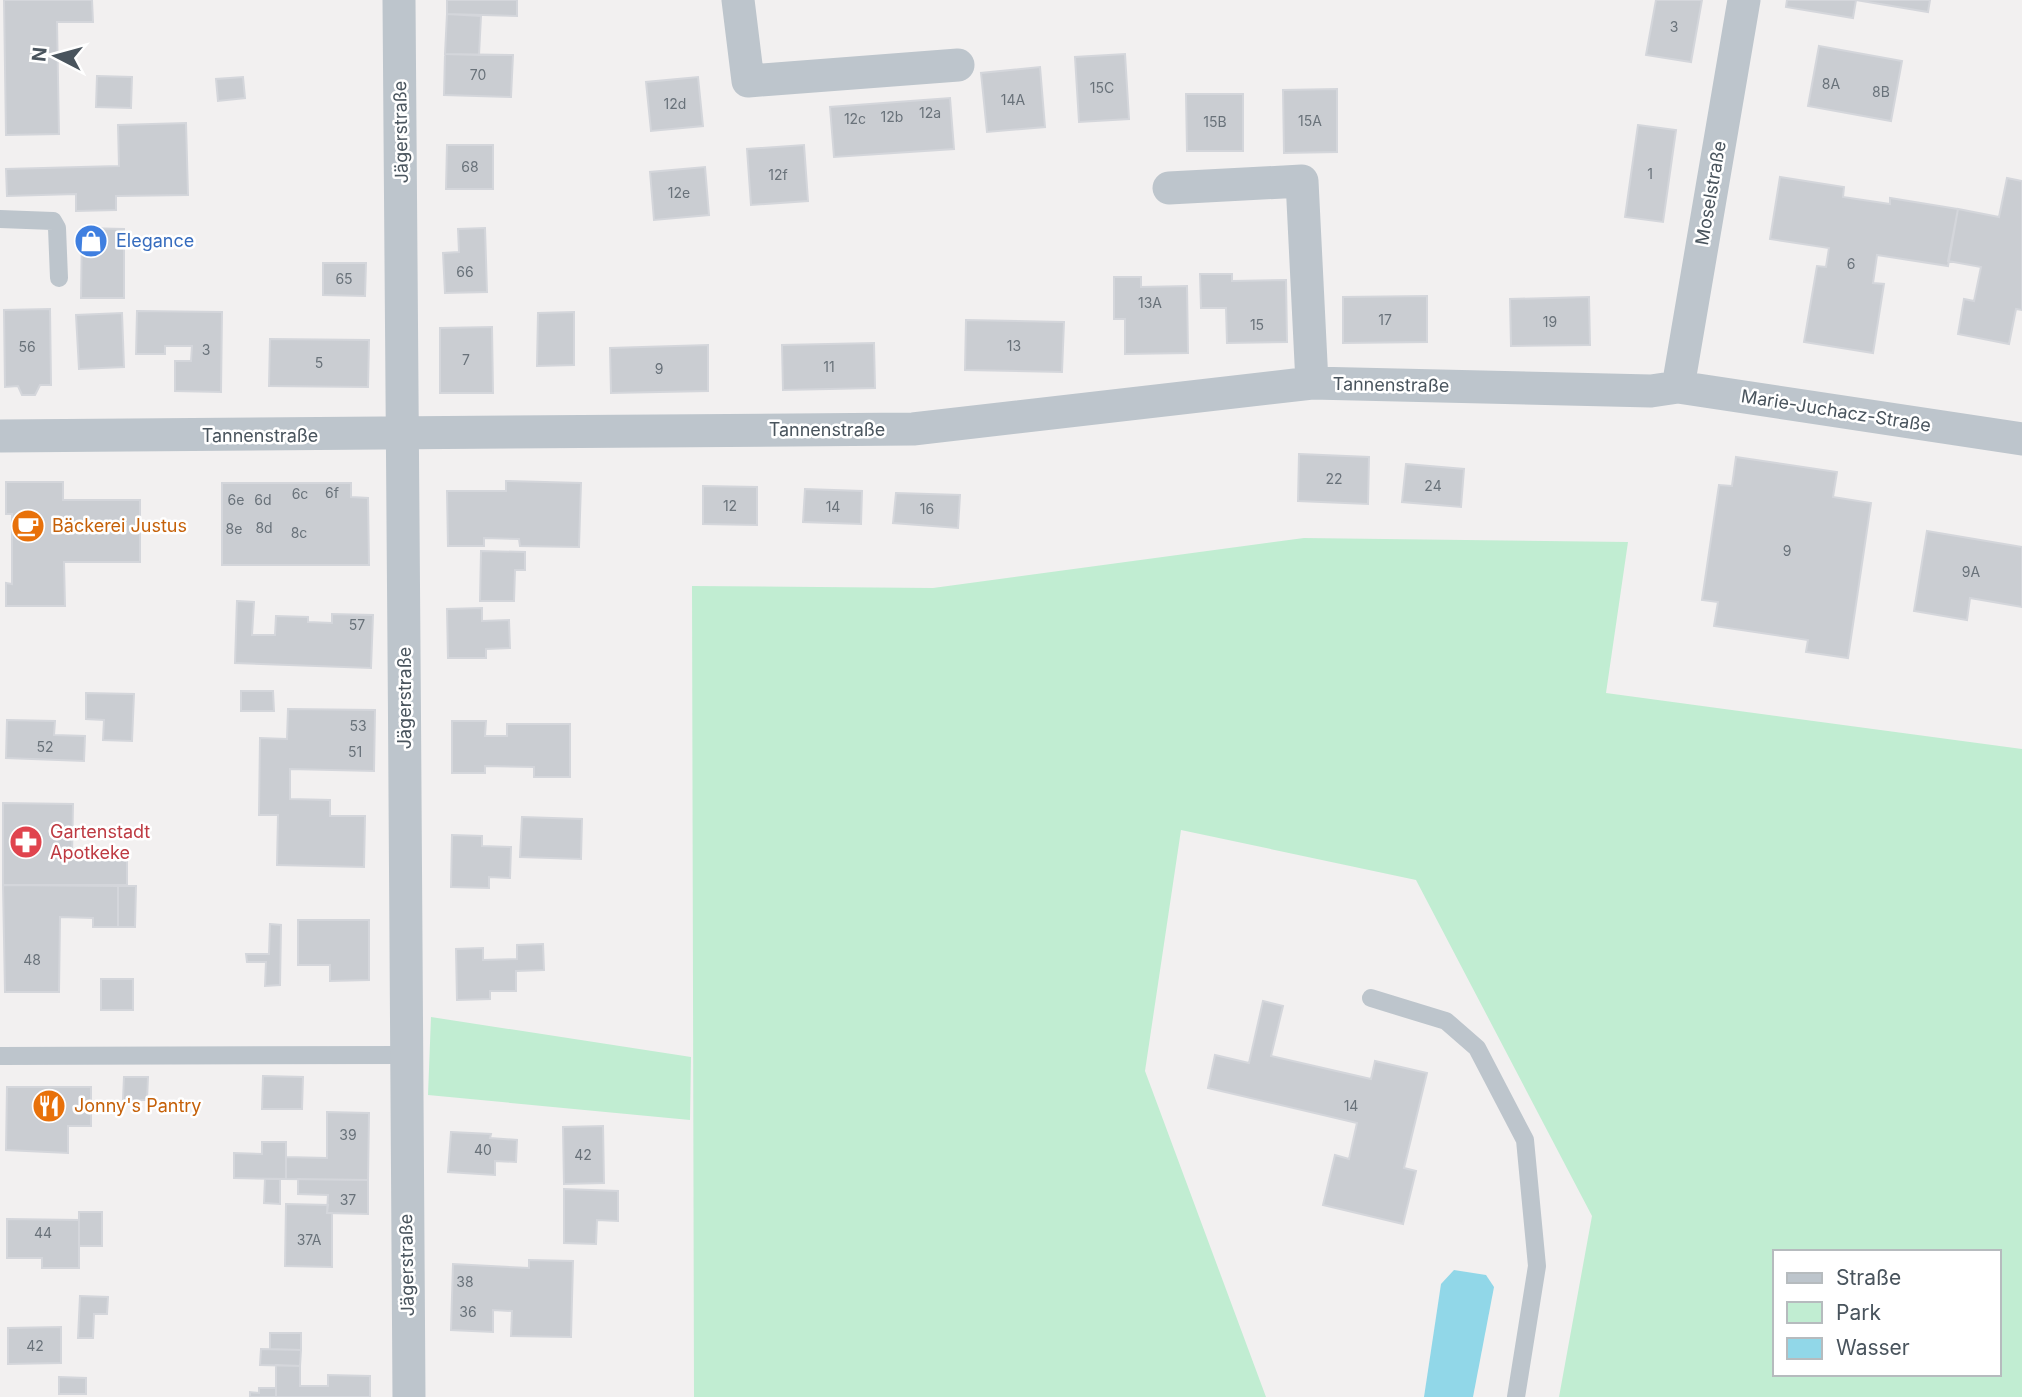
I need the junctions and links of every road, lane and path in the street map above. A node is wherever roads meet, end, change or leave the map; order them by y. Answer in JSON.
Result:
{"nodes":[{"id":1,"x":399,"y":0,"type":"edge"},
{"id":2,"x":738,"y":0,"type":"edge"},
{"id":3,"x":1744,"y":0,"type":"edge"},
{"id":4,"x":958,"y":65,"type":"dead end"},
{"id":5,"x":1168,"y":188,"type":"dead end"},
{"id":6,"x":0,"y":219,"type":"edge"},
{"id":7,"x":59,"y":278,"type":"dead end"},
{"id":8,"x":1312,"y":383,"type":"junction"},
{"id":9,"x":1664,"y":389,"type":"junction"},
{"id":10,"x":0,"y":436,"type":"edge"},
{"id":11,"x":405,"y":436,"type":"junction"},
{"id":12,"x":2022,"y":439,"type":"edge"},
{"id":13,"x":1371,"y":998,"type":"dead end"},
{"id":14,"x":405,"y":1055,"type":"junction"},
{"id":15,"x":0,"y":1056,"type":"edge"},
{"id":16,"x":409,"y":1397,"type":"edge"},
{"id":17,"x":1516,"y":1397,"type":"edge"}],
"edges":[{"from":1,"to":11,"type":"street","name":"Jägerstraße"},
{"from":2,"to":4,"type":"street"},
{"from":3,"to":9,"type":"street","name":"Moselstraße"},
{"from":5,"to":8,"type":"street"},
{"from":6,"to":7,"type":"lane"},
{"from":8,"to":9,"type":"street","name":"Tannenstraße"},
{"from":8,"to":11,"type":"street","name":"Tannenstraße"},
{"from":9,"to":12,"type":"street","name":"Marie-Juchacz-Straße"},
{"from":10,"to":11,"type":"street","name":"Tannenstraße"},
{"from":11,"to":14,"type":"street","name":"Jägerstraße"},
{"from":13,"to":17,"type":"lane"},
{"from":14,"to":15,"type":"lane"},
{"from":14,"to":16,"type":"street","name":"Jägerstraße"}]}
